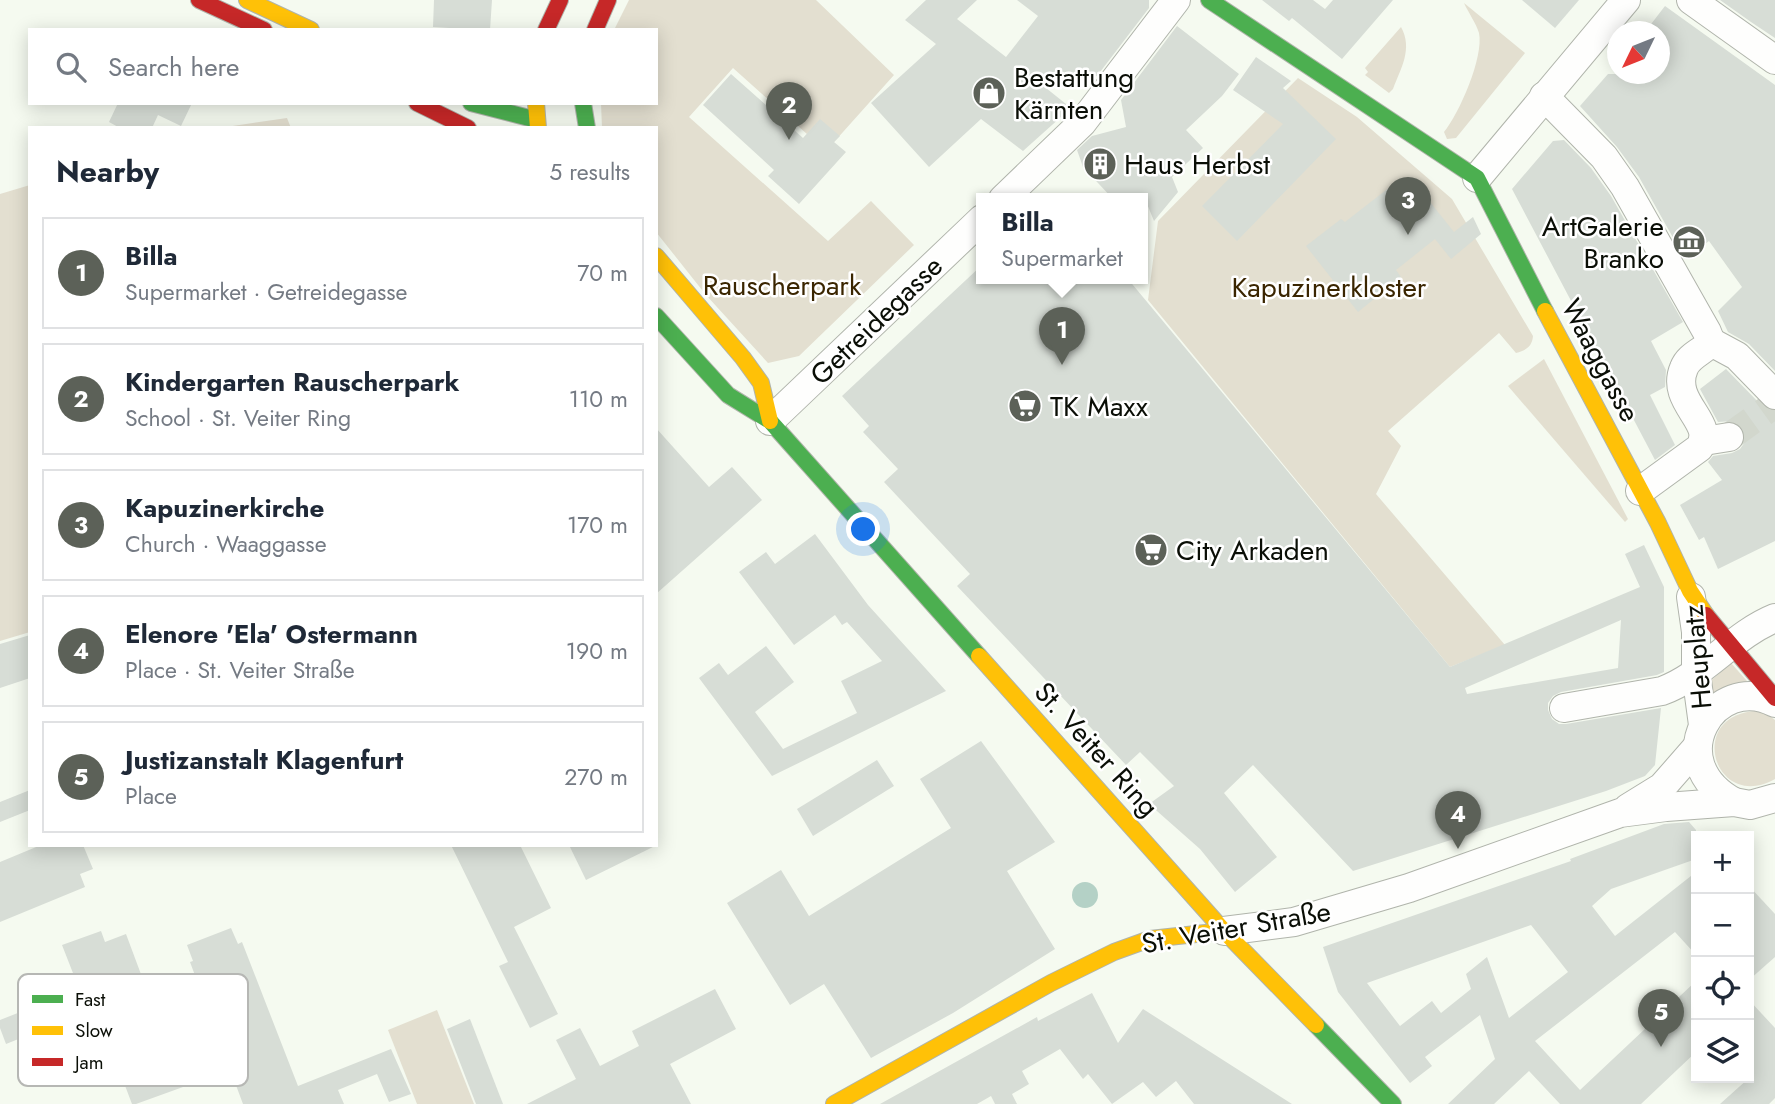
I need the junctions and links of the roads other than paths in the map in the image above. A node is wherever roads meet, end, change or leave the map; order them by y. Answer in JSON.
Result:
{"nodes":[{"id":1,"x":199,"y":0,"type":"edge"},
{"id":2,"x":247,"y":0,"type":"edge"},
{"id":3,"x":608,"y":0,"type":"edge"},
{"id":4,"x":1176,"y":0,"type":"edge"},
{"id":5,"x":1209,"y":0,"type":"edge"},
{"id":6,"x":1626,"y":0,"type":"edge"},
{"id":7,"x":1691,"y":0,"type":"edge"},
{"id":8,"x":1605,"y":12,"type":"edge"},
{"id":9,"x":260,"y":28,"type":"edge"},
{"id":10,"x":307,"y":28,"type":"edge"},
{"id":11,"x":596,"y":28,"type":"edge"},
{"id":12,"x":1775,"y":60,"type":"edge"},
{"id":13,"x":1544,"y":96,"type":"junction"},
{"id":14,"x":421,"y":105,"type":"edge"},
{"id":15,"x":480,"y":105,"type":"edge"},
{"id":16,"x":583,"y":113,"type":"edge"},
{"id":17,"x":547,"y":120,"type":"edge"},
{"id":18,"x":464,"y":126,"type":"edge"},
{"id":19,"x":1477,"y":178,"type":"junction"},
{"id":20,"x":1009,"y":193,"type":"edge"},
{"id":21,"x":976,"y":225,"type":"edge"},
{"id":22,"x":658,"y":258,"type":"edge"},
{"id":23,"x":658,"y":318,"type":"edge"},
{"id":24,"x":1711,"y":342,"type":"junction"},
{"id":25,"x":1775,"y":394,"type":"edge"},
{"id":26,"x":770,"y":421,"type":"junction"},
{"id":27,"x":1640,"y":491,"type":"junction"},
{"id":28,"x":1690,"y":591,"type":"junction"},
{"id":29,"x":1775,"y":618,"type":"edge"},
{"id":30,"x":1730,"y":646,"type":"junction"},
{"id":31,"x":1696,"y":673,"type":"junction"},
{"id":32,"x":1775,"y":701,"type":"edge"},
{"id":33,"x":1564,"y":708,"type":"dead end"},
{"id":34,"x":1700,"y":736,"type":"junction"},
{"id":35,"x":1775,"y":798,"type":"edge"},
{"id":36,"x":1734,"y":802,"type":"junction"},
{"id":37,"x":1620,"y":813,"type":"junction"},
{"id":38,"x":1224,"y":931,"type":"junction"},
{"id":39,"x":834,"y":1104,"type":"edge"},
{"id":40,"x":1393,"y":1104,"type":"edge"}],
"edges":[{"from":1,"to":9,"type":"main road"},
{"from":2,"to":10,"type":"main road"},
{"from":3,"to":11,"type":"main road"},
{"from":4,"to":20,"type":"street"},
{"from":5,"to":19,"type":"main road","name":"Waaggasse"},
{"from":6,"to":8,"type":"street"},
{"from":7,"to":12,"type":"street"},
{"from":8,"to":13,"type":"street"},
{"from":13,"to":19,"type":"street"},
{"from":13,"to":24,"type":"street"},
{"from":14,"to":18,"type":"main road"},
{"from":15,"to":17,"type":"main road"},
{"from":16,"to":17,"type":"main road"},
{"from":19,"to":27,"type":"main road","name":"Waaggasse"},
{"from":21,"to":26,"type":"street","name":"Getreidegasse"},
{"from":22,"to":26,"type":"main road","name":"St. Veiter Ring"},
{"from":23,"to":26,"type":"main road","name":"St. Veiter Ring"},
{"from":24,"to":25,"type":"street"},
{"from":24,"to":27,"type":"street"},
{"from":26,"to":38,"type":"main road","name":"St. Veiter Ring"},
{"from":27,"to":28,"type":"main road","name":"Waaggasse"},
{"from":28,"to":30,"type":"main road","name":"Heuplatz"},
{"from":28,"to":31,"type":"street","name":"Heuplatz"},
{"from":29,"to":30,"type":"street"},
{"from":30,"to":31,"type":"street"},
{"from":30,"to":32,"type":"main road","name":"Heuplatz"},
{"from":31,"to":33,"type":"street"},
{"from":31,"to":34,"type":"street","name":"Heuplatz"},
{"from":32,"to":34,"type":"street","name":"Heuplatz"},
{"from":34,"to":36,"type":"street","name":"Heuplatz"},
{"from":34,"to":37,"type":"street","name":"Heuplatz"},
{"from":35,"to":36,"type":"street"},
{"from":36,"to":37,"type":"street"},
{"from":37,"to":38,"type":"street","name":"St. Veiter Straße"},
{"from":38,"to":39,"type":"main road","name":"St. Veiter Straße"},
{"from":38,"to":40,"type":"main road","name":"St. Veiter Ring"}]}
